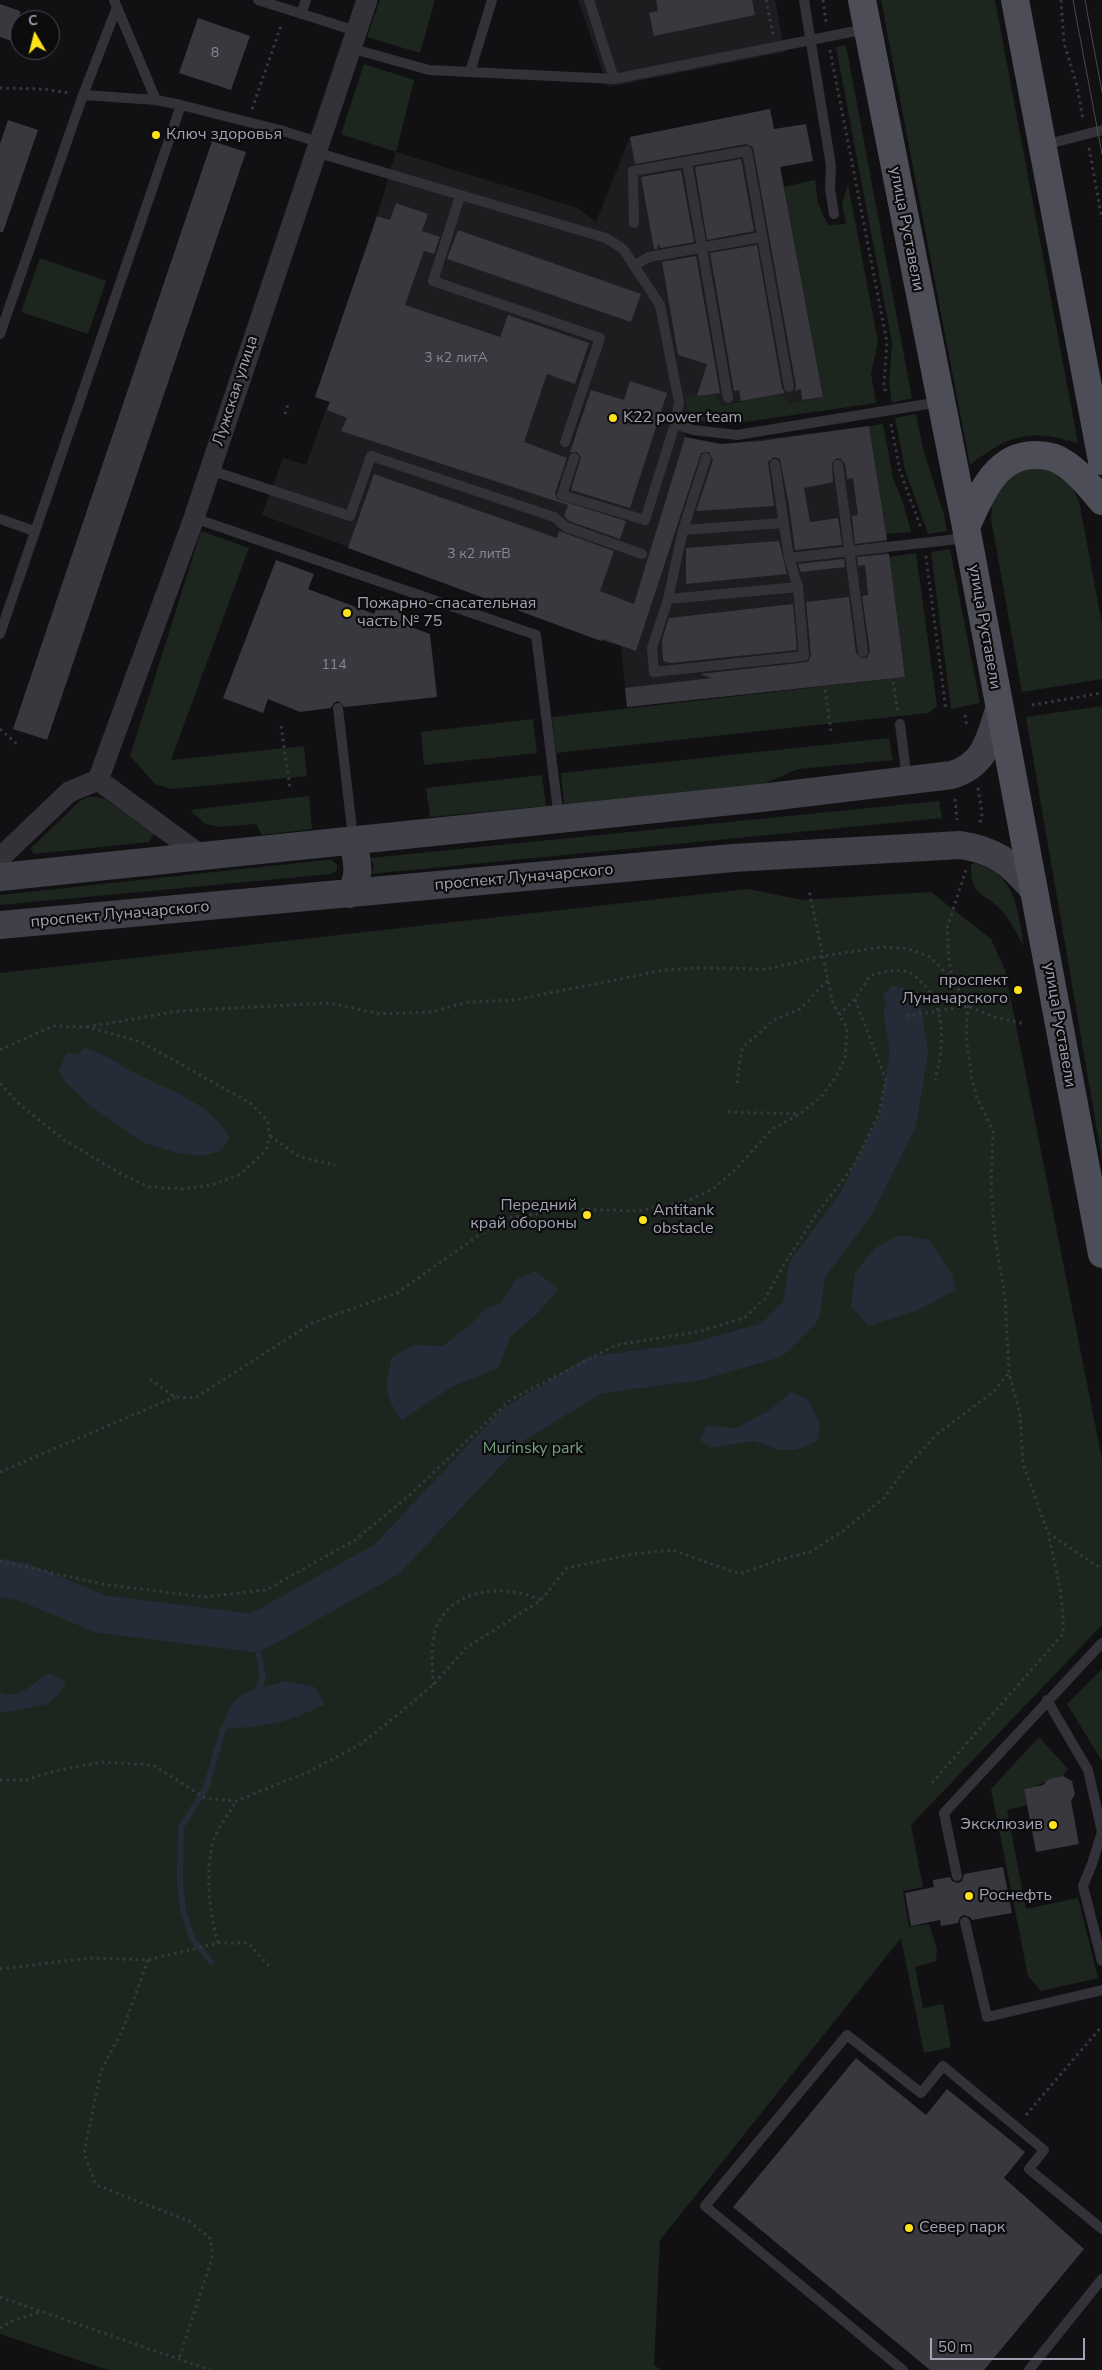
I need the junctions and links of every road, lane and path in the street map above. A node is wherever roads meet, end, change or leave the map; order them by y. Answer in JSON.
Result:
{"nodes":[{"id":1,"x":258,"y":0,"type":"edge"},
{"id":2,"x":306,"y":0,"type":"edge"},
{"id":3,"x":367,"y":0,"type":"edge"},
{"id":4,"x":492,"y":0,"type":"edge"},
{"id":5,"x":589,"y":0,"type":"edge"},
{"id":6,"x":766,"y":0,"type":"edge"},
{"id":7,"x":804,"y":0,"type":"edge"},
{"id":8,"x":823,"y":0,"type":"edge"},
{"id":9,"x":862,"y":0,"type":"edge"},
{"id":10,"x":1015,"y":0,"type":"edge"},
{"id":11,"x":1061,"y":0,"type":"edge"},
{"id":12,"x":116,"y":3,"type":"edge"},
{"id":13,"x":286,"y":9,"type":"junction"},
{"id":14,"x":301,"y":14,"type":"junction"},
{"id":15,"x":867,"y":29,"type":"junction"},
{"id":16,"x":828,"y":36,"type":"junction"},
{"id":17,"x":811,"y":39,"type":"junction"},
{"id":18,"x":353,"y":40,"type":"junction"},
{"id":19,"x":775,"y":46,"type":"junction"},
{"id":20,"x":470,"y":72,"type":"junction"},
{"id":21,"x":614,"y":79,"type":"junction"},
{"id":22,"x":0,"y":88,"type":"edge"},
{"id":23,"x":83,"y":95,"type":"junction"},
{"id":24,"x":156,"y":100,"type":"junction"},
{"id":25,"x":181,"y":105,"type":"junction"},
{"id":26,"x":248,"y":122,"type":"junction"},
{"id":27,"x":1102,"y":130,"type":"edge"},
{"id":28,"x":1086,"y":134,"type":"junction"},
{"id":29,"x":1042,"y":145,"type":"junction"},
{"id":30,"x":316,"y":147,"type":"junction"},
{"id":31,"x":686,"y":162,"type":"junction"},
{"id":32,"x":460,"y":196,"type":"junction"},
{"id":33,"x":834,"y":214,"type":"dead end"},
{"id":34,"x":1102,"y":219,"type":"edge"},
{"id":35,"x":634,"y":223,"type":"dead end"},
{"id":36,"x":762,"y":237,"type":"junction"},
{"id":37,"x":702,"y":248,"type":"junction"},
{"id":38,"x":635,"y":265,"type":"junction"},
{"id":39,"x":0,"y":334,"type":"edge"},
{"id":40,"x":789,"y":388,"type":"dead end"},
{"id":41,"x":728,"y":398,"type":"dead end"},
{"id":42,"x":941,"y":402,"type":"junction"},
{"id":43,"x":288,"y":404,"type":"dead end"},
{"id":44,"x":889,"y":412,"type":"junction"},
{"id":45,"x":285,"y":414,"type":"dead end"},
{"id":46,"x":675,"y":424,"type":"junction"},
{"id":47,"x":565,"y":442,"type":"dead end"},
{"id":48,"x":574,"y":458,"type":"dead end"},
{"id":49,"x":706,"y":458,"type":"dead end"},
{"id":50,"x":1102,"y":461,"type":"edge"},
{"id":51,"x":775,"y":464,"type":"dead end"},
{"id":52,"x":838,"y":465,"type":"dead end"},
{"id":53,"x":210,"y":470,"type":"junction"},
{"id":54,"x":1102,"y":500,"type":"edge"},
{"id":55,"x":194,"y":518,"type":"junction"},
{"id":56,"x":0,"y":519,"type":"edge"},
{"id":57,"x":783,"y":523,"type":"junction"},
{"id":58,"x":683,"y":530,"type":"junction"},
{"id":59,"x":34,"y":531,"type":"junction"},
{"id":60,"x":967,"y":532,"type":"junction"},
{"id":61,"x":924,"y":543,"type":"junction"},
{"id":62,"x":849,"y":551,"type":"junction"},
{"id":63,"x":642,"y":554,"type":"dead end"},
{"id":64,"x":789,"y":558,"type":"junction"},
{"id":65,"x":798,"y":587,"type":"junction"},
{"id":66,"x":668,"y":599,"type":"junction"},
{"id":67,"x":0,"y":634,"type":"edge"},
{"id":68,"x":863,"y":652,"type":"dead end"},
{"id":69,"x":893,"y":682,"type":"dead end"},
{"id":70,"x":825,"y":690,"type":"dead end"},
{"id":71,"x":1102,"y":693,"type":"edge"},
{"id":72,"x":1032,"y":705,"type":"dead end"},
{"id":73,"x":338,"y":708,"type":"dead end"},
{"id":74,"x":946,"y":710,"type":"dead end"},
{"id":75,"x":999,"y":710,"type":"junction"},
{"id":76,"x":965,"y":715,"type":"dead end"},
{"id":77,"x":900,"y":724,"type":"joint"},
{"id":78,"x":281,"y":726,"type":"dead end"},
{"id":79,"x":0,"y":729,"type":"edge"},
{"id":80,"x":831,"y":731,"type":"dead end"},
{"id":81,"x":18,"y":746,"type":"dead end"},
{"id":82,"x":974,"y":764,"type":"junction"},
{"id":83,"x":98,"y":780,"type":"junction"},
{"id":84,"x":907,"y":780,"type":"junction"},
{"id":85,"x":290,"y":788,"type":"dead end"},
{"id":86,"x":955,"y":798,"type":"dead end"},
{"id":87,"x":559,"y":819,"type":"junction"},
{"id":88,"x":957,"y":820,"type":"dead end"},
{"id":89,"x":353,"y":841,"type":"junction"},
{"id":90,"x":973,"y":847,"type":"junction"},
{"id":91,"x":203,"y":857,"type":"junction"},
{"id":92,"x":0,"y":858,"type":"edge"},
{"id":93,"x":0,"y":877,"type":"edge"},
{"id":94,"x":1033,"y":889,"type":"junction"},
{"id":95,"x":809,"y":890,"type":"dead end"},
{"id":96,"x":349,"y":894,"type":"junction"},
{"id":97,"x":0,"y":926,"type":"edge"},
{"id":98,"x":823,"y":956,"type":"junction"},
{"id":99,"x":952,"y":978,"type":"junction"},
{"id":100,"x":828,"y":980,"type":"junction"},
{"id":101,"x":855,"y":999,"type":"junction"},
{"id":102,"x":968,"y":1006,"type":"junction"},
{"id":103,"x":937,"y":1010,"type":"junction"},
{"id":104,"x":839,"y":1015,"type":"junction"},
{"id":105,"x":906,"y":1016,"type":"dead end"},
{"id":106,"x":1025,"y":1024,"type":"dead end"},
{"id":107,"x":87,"y":1027,"type":"junction"},
{"id":108,"x":0,"y":1050,"type":"edge"},
{"id":109,"x":935,"y":1080,"type":"dead end"},
{"id":110,"x":0,"y":1083,"type":"edge"},
{"id":111,"x":737,"y":1083,"type":"dead end"},
{"id":112,"x":728,"y":1112,"type":"dead end"},
{"id":113,"x":800,"y":1114,"type":"junction"},
{"id":114,"x":270,"y":1136,"type":"junction"},
{"id":115,"x":335,"y":1165,"type":"dead end"},
{"id":116,"x":1102,"y":1254,"type":"edge"},
{"id":117,"x":1009,"y":1374,"type":"junction"},
{"id":118,"x":150,"y":1378,"type":"dead end"},
{"id":119,"x":175,"y":1397,"type":"junction"},
{"id":120,"x":0,"y":1472,"type":"edge"},
{"id":121,"x":1048,"y":1533,"type":"junction"},
{"id":122,"x":0,"y":1561,"type":"edge"},
{"id":123,"x":1102,"y":1569,"type":"edge"},
{"id":124,"x":540,"y":1601,"type":"junction"},
{"id":125,"x":1102,"y":1643,"type":"edge"},
{"id":126,"x":433,"y":1685,"type":"junction"},
{"id":127,"x":1047,"y":1700,"type":"junction"},
{"id":128,"x":0,"y":1780,"type":"edge"},
{"id":129,"x":932,"y":1783,"type":"dead end"},
{"id":130,"x":236,"y":1801,"type":"junction"},
{"id":131,"x":957,"y":1876,"type":"dead end"},
{"id":132,"x":965,"y":1922,"type":"dead end"},
{"id":133,"x":218,"y":1943,"type":"junction"},
{"id":134,"x":148,"y":1960,"type":"junction"},
{"id":135,"x":1102,"y":1960,"type":"edge"},
{"id":136,"x":270,"y":1967,"type":"dead end"},
{"id":137,"x":0,"y":1969,"type":"edge"},
{"id":138,"x":1102,"y":1990,"type":"edge"},
{"id":139,"x":1102,"y":2026,"type":"edge"},
{"id":140,"x":1016,"y":2127,"type":"junction"},
{"id":141,"x":1102,"y":2229,"type":"edge"},
{"id":142,"x":1102,"y":2279,"type":"edge"},
{"id":143,"x":0,"y":2296,"type":"edge"},
{"id":144,"x":43,"y":2312,"type":"junction"},
{"id":145,"x":0,"y":2328,"type":"edge"},
{"id":146,"x":179,"y":2359,"type":"junction"},
{"id":147,"x":210,"y":2370,"type":"edge"},
{"id":148,"x":903,"y":2370,"type":"edge"},
{"id":149,"x":1029,"y":2370,"type":"edge"}],
"edges":[{"from":1,"to":13,"type":"lane"},
{"from":2,"to":14,"type":"lane"},
{"from":3,"to":18,"type":"street","name":"Лужская улица"},
{"from":4,"to":20,"type":"lane"},
{"from":5,"to":21,"type":"lane"},
{"from":6,"to":19,"type":"path"},
{"from":7,"to":17,"type":"lane"},
{"from":8,"to":16,"type":"path"},
{"from":9,"to":15,"type":"main road","name":"улица Руставели"},
{"from":10,"to":29,"type":"main road"},
{"from":11,"to":28,"type":"path"},
{"from":12,"to":23,"type":"lane"},
{"from":12,"to":24,"type":"lane"},
{"from":13,"to":14,"type":"lane"},
{"from":13,"to":26,"type":"path"},
{"from":14,"to":18,"type":"lane"},
{"from":15,"to":16,"type":"lane"},
{"from":15,"to":42,"type":"main road","name":"улица Руставели"},
{"from":16,"to":17,"type":"lane"},
{"from":16,"to":44,"type":"path"},
{"from":17,"to":19,"type":"lane"},
{"from":17,"to":33,"type":"lane"},
{"from":18,"to":20,"type":"lane"},
{"from":18,"to":30,"type":"street","name":"Лужская улица"},
{"from":19,"to":21,"type":"lane"},
{"from":20,"to":21,"type":"lane"},
{"from":22,"to":23,"type":"path"},
{"from":23,"to":24,"type":"lane"},
{"from":23,"to":39,"type":"lane"},
{"from":24,"to":25,"type":"lane"},
{"from":25,"to":26,"type":"lane"},
{"from":25,"to":59,"type":"lane"},
{"from":26,"to":30,"type":"lane"},
{"from":27,"to":28,"type":"lane"},
{"from":28,"to":29,"type":"lane"},
{"from":28,"to":34,"type":"path"},
{"from":29,"to":50,"type":"main road"},
{"from":30,"to":32,"type":"lane"},
{"from":30,"to":53,"type":"street","name":"Лужская улица"},
{"from":31,"to":35,"type":"lane"},
{"from":31,"to":36,"type":"lane"},
{"from":31,"to":37,"type":"lane"},
{"from":32,"to":38,"type":"lane"},
{"from":32,"to":47,"type":"lane"},
{"from":36,"to":37,"type":"lane"},
{"from":36,"to":40,"type":"lane"},
{"from":37,"to":38,"type":"lane"},
{"from":37,"to":41,"type":"lane"},
{"from":38,"to":46,"type":"lane"},
{"from":42,"to":44,"type":"lane"},
{"from":42,"to":60,"type":"main road","name":"улица Руставели"},
{"from":43,"to":45,"type":"path"},
{"from":44,"to":46,"type":"lane"},
{"from":44,"to":61,"type":"path"},
{"from":46,"to":48,"type":"lane"},
{"from":49,"to":58,"type":"lane"},
{"from":51,"to":57,"type":"lane"},
{"from":52,"to":62,"type":"lane"},
{"from":53,"to":55,"type":"street","name":"Лужская улица"},
{"from":53,"to":63,"type":"lane"},
{"from":54,"to":60,"type":"main road"},
{"from":55,"to":83,"type":"street","name":"Лужская улица"},
{"from":55,"to":87,"type":"lane"},
{"from":56,"to":59,"type":"lane"},
{"from":57,"to":58,"type":"lane"},
{"from":57,"to":64,"type":"lane"},
{"from":58,"to":66,"type":"lane"},
{"from":59,"to":67,"type":"lane"},
{"from":60,"to":61,"type":"lane"},
{"from":60,"to":75,"type":"main road","name":"улица Руставели"},
{"from":61,"to":62,"type":"lane"},
{"from":61,"to":74,"type":"path"},
{"from":62,"to":64,"type":"lane"},
{"from":62,"to":68,"type":"lane"},
{"from":64,"to":65,"type":"lane"},
{"from":65,"to":66,"type":"lane"},
{"from":65,"to":66,"type":"lane"},
{"from":69,"to":77,"type":"path"},
{"from":70,"to":80,"type":"path"},
{"from":71,"to":72,"type":"path"},
{"from":73,"to":89,"type":"lane"},
{"from":75,"to":82,"type":"main road"},
{"from":75,"to":94,"type":"main road","name":"улица Руставели"},
{"from":76,"to":82,"type":"path"},
{"from":77,"to":84,"type":"lane"},
{"from":78,"to":85,"type":"path"},
{"from":79,"to":81,"type":"path"},
{"from":82,"to":84,"type":"main road"},
{"from":82,"to":90,"type":"path"},
{"from":83,"to":91,"type":"street"},
{"from":83,"to":92,"type":"street"},
{"from":84,"to":87,"type":"main road"},
{"from":86,"to":88,"type":"path"},
{"from":87,"to":89,"type":"main road"},
{"from":89,"to":91,"type":"main road"},
{"from":89,"to":96,"type":"main road"},
{"from":90,"to":94,"type":"main road","name":"проспект Луначарского"},
{"from":90,"to":96,"type":"main road","name":"проспект Луначарского"},
{"from":90,"to":99,"type":"path"},
{"from":91,"to":93,"type":"main road"},
{"from":94,"to":116,"type":"main road","name":"улица Руставели"},
{"from":95,"to":98,"type":"path"},
{"from":96,"to":97,"type":"main road","name":"проспект Луначарского"},
{"from":98,"to":99,"type":"path"},
{"from":98,"to":100,"type":"path"},
{"from":98,"to":107,"type":"path"},
{"from":99,"to":102,"type":"path"},
{"from":100,"to":104,"type":"path"},
{"from":100,"to":111,"type":"path"},
{"from":101,"to":103,"type":"path"},
{"from":101,"to":104,"type":"path"},
{"from":101,"to":122,"type":"path"},
{"from":102,"to":103,"type":"path"},
{"from":102,"to":106,"type":"path"},
{"from":102,"to":117,"type":"path"},
{"from":103,"to":105,"type":"path"},
{"from":103,"to":109,"type":"path"},
{"from":104,"to":113,"type":"path"},
{"from":107,"to":108,"type":"path"},
{"from":107,"to":114,"type":"path"},
{"from":110,"to":114,"type":"path"},
{"from":112,"to":113,"type":"path"},
{"from":113,"to":119,"type":"path"},
{"from":114,"to":115,"type":"path"},
{"from":117,"to":121,"type":"path"},
{"from":117,"to":124,"type":"path"},
{"from":118,"to":119,"type":"path"},
{"from":119,"to":120,"type":"path"},
{"from":121,"to":123,"type":"path"},
{"from":121,"to":129,"type":"path"},
{"from":124,"to":126,"type":"path"},
{"from":124,"to":126,"type":"path"},
{"from":125,"to":127,"type":"lane"},
{"from":126,"to":130,"type":"path"},
{"from":127,"to":131,"type":"lane"},
{"from":127,"to":135,"type":"lane"},
{"from":128,"to":130,"type":"path"},
{"from":130,"to":133,"type":"path"},
{"from":132,"to":138,"type":"lane"},
{"from":133,"to":134,"type":"path"},
{"from":133,"to":136,"type":"path"},
{"from":134,"to":137,"type":"path"},
{"from":134,"to":146,"type":"path"},
{"from":139,"to":140,"type":"path"},
{"from":140,"to":141,"type":"lane"},
{"from":140,"to":148,"type":"lane"},
{"from":142,"to":149,"type":"lane"},
{"from":143,"to":144,"type":"path"},
{"from":144,"to":145,"type":"path"},
{"from":144,"to":146,"type":"path"},
{"from":146,"to":147,"type":"path"}]}
